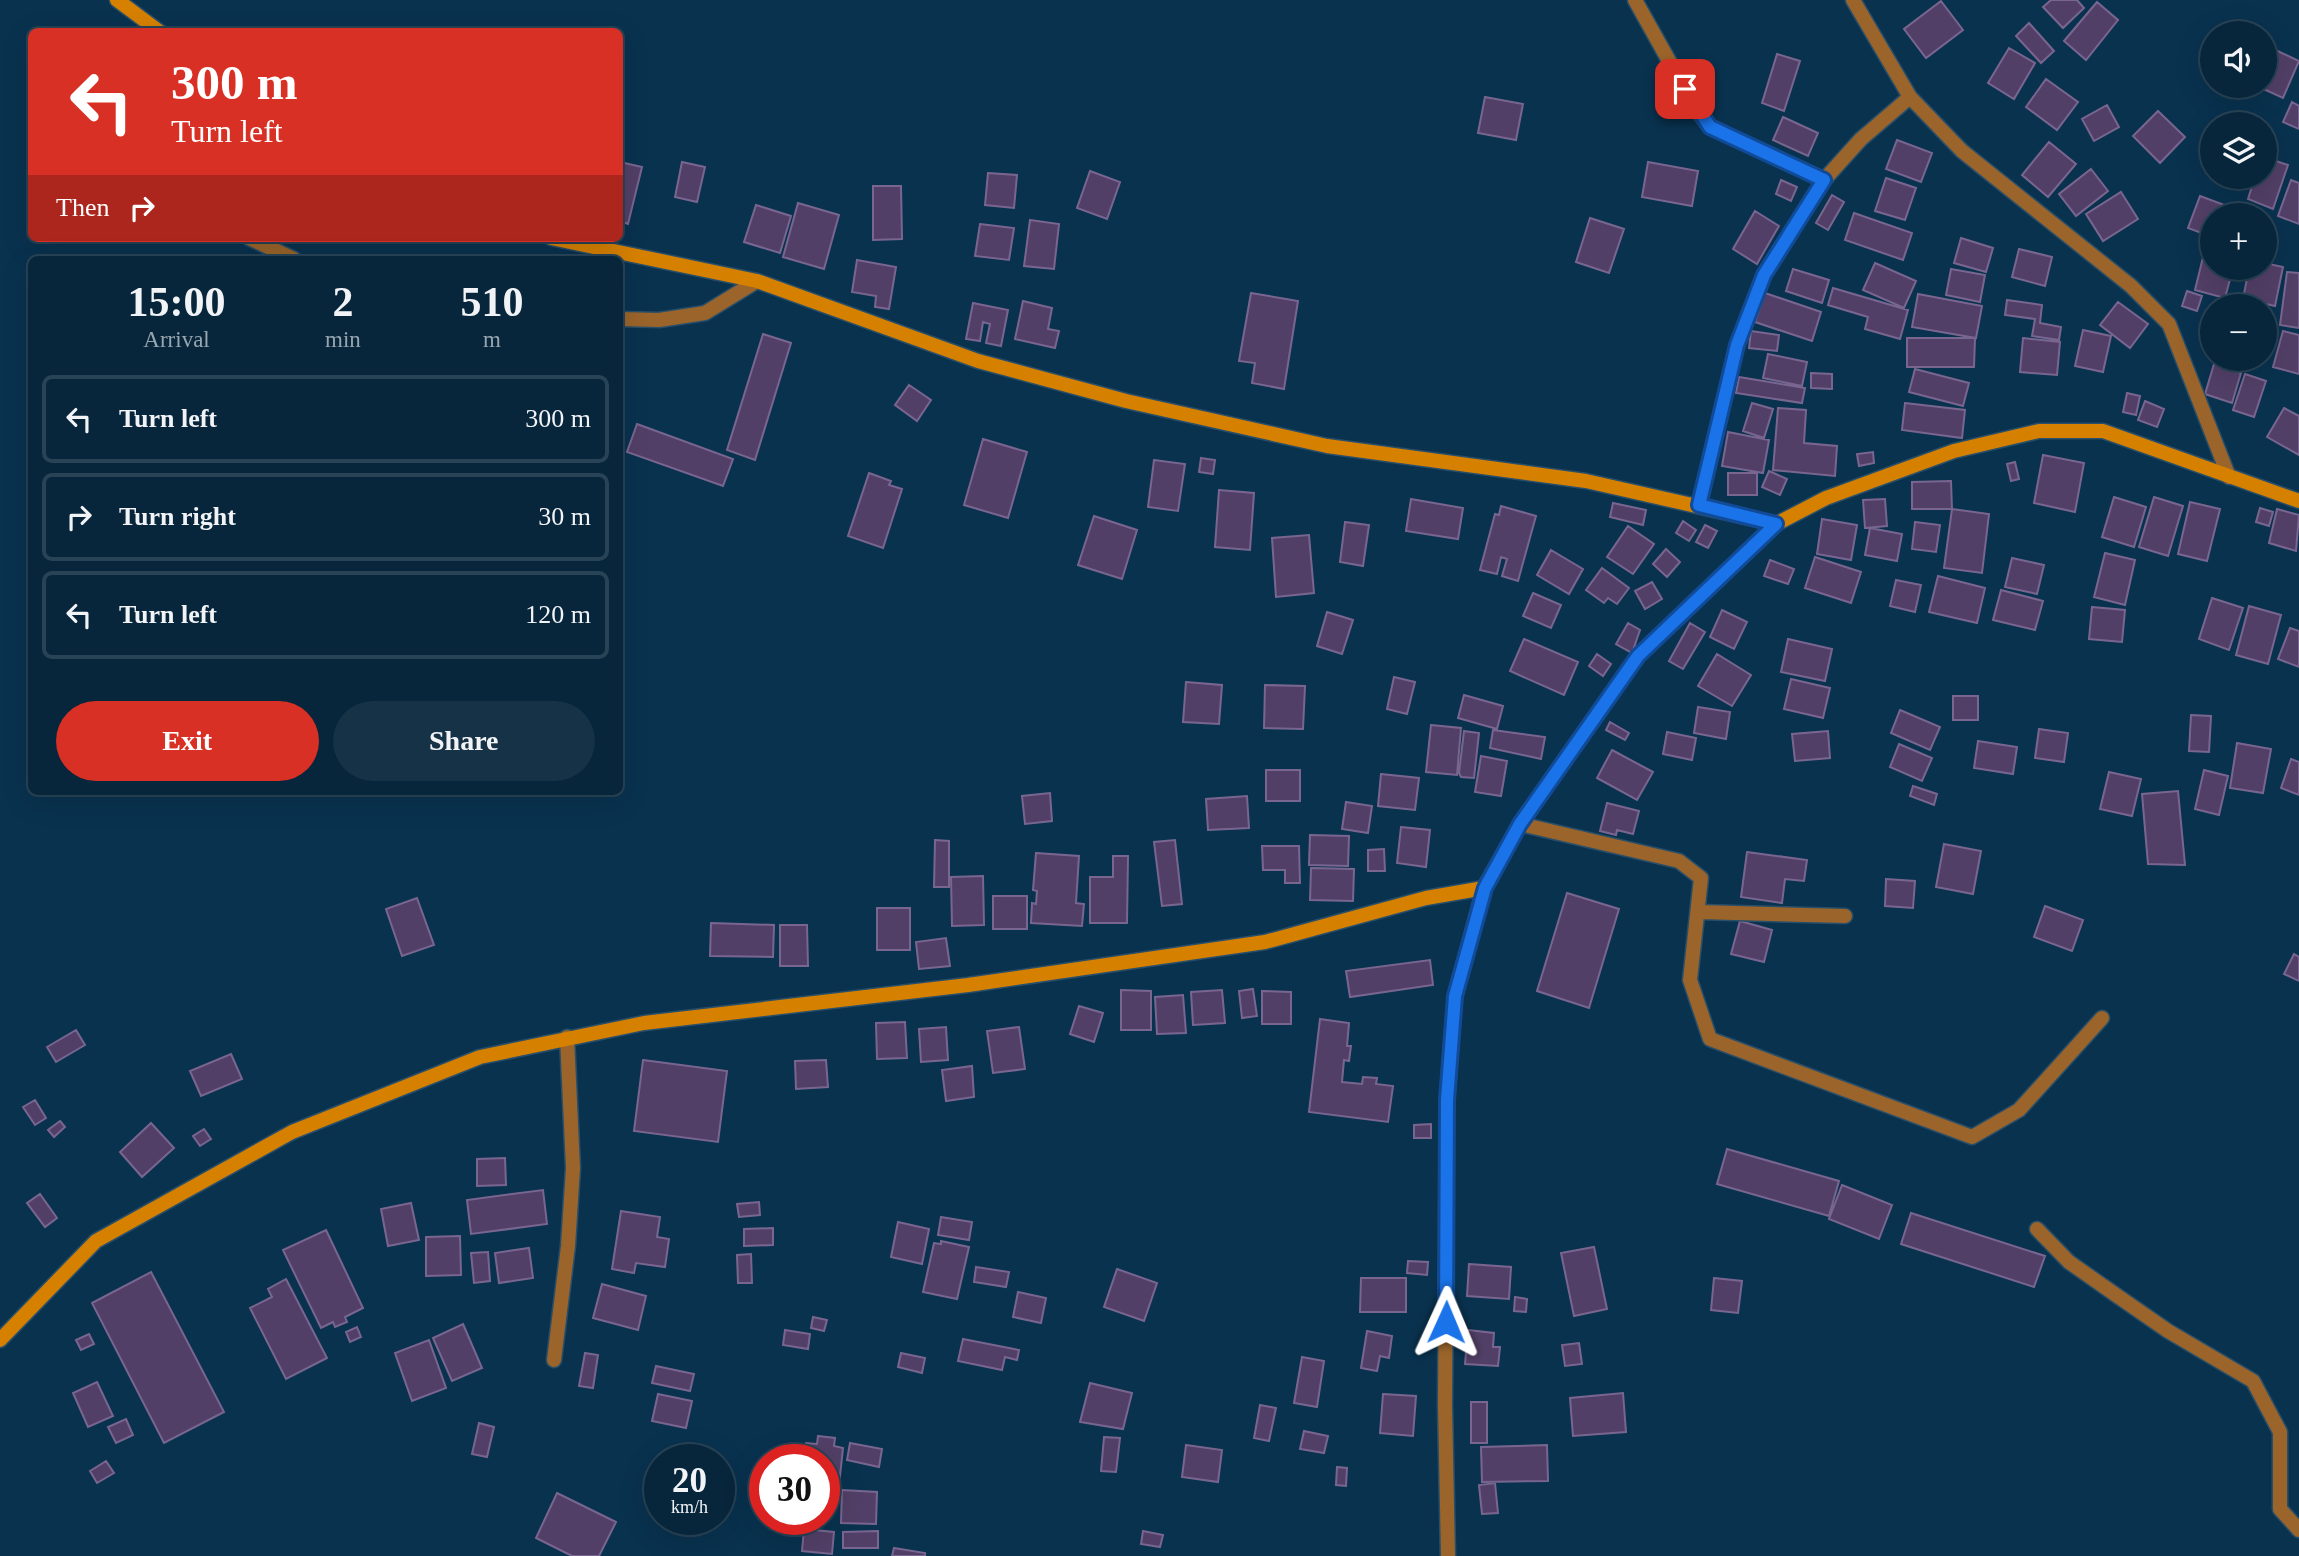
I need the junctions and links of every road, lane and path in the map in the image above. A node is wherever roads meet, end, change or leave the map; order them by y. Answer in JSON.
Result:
{"nodes":[{"id":1,"x":117,"y":0,"type":"edge"},
{"id":2,"x":1635,"y":0,"type":"edge"},
{"id":3,"x":1853,"y":0,"type":"edge"},
{"id":4,"x":150,"y":28,"type":"edge"},
{"id":5,"x":1910,"y":97,"type":"junction"},
{"id":6,"x":1824,"y":180,"type":"junction"},
{"id":7,"x":258,"y":242,"type":"edge"},
{"id":8,"x":570,"y":242,"type":"edge"},
{"id":9,"x":288,"y":256,"type":"edge"},
{"id":10,"x":757,"y":281,"type":"junction"},
{"id":11,"x":623,"y":319,"type":"edge"},
{"id":12,"x":2229,"y":477,"type":"junction"},
{"id":13,"x":2299,"y":502,"type":"edge"},
{"id":14,"x":1699,"y":505,"type":"junction"},
{"id":15,"x":1776,"y":524,"type":"junction"},
{"id":16,"x":1520,"y":824,"type":"junction"},
{"id":17,"x":1485,"y":888,"type":"junction"},
{"id":18,"x":1699,"y":912,"type":"junction"},
{"id":19,"x":1845,"y":916,"type":"dead end"},
{"id":20,"x":2102,"y":1018,"type":"dead end"},
{"id":21,"x":567,"y":1037,"type":"junction"},
{"id":22,"x":2037,"y":1229,"type":"dead end"},
{"id":23,"x":0,"y":1340,"type":"edge"},
{"id":24,"x":554,"y":1360,"type":"dead end"},
{"id":25,"x":2299,"y":1530,"type":"edge"},
{"id":26,"x":1448,"y":1556,"type":"edge"}],
"edges":[{"from":1,"to":4,"type":"street"},
{"from":2,"to":6,"type":"street"},
{"from":3,"to":5,"type":"street"},
{"from":5,"to":6,"type":"street"},
{"from":5,"to":12,"type":"street"},
{"from":6,"to":14,"type":"street"},
{"from":7,"to":9,"type":"street"},
{"from":8,"to":10,"type":"street"},
{"from":10,"to":11,"type":"street"},
{"from":10,"to":14,"type":"street"},
{"from":12,"to":13,"type":"street"},
{"from":12,"to":15,"type":"street"},
{"from":14,"to":15,"type":"street"},
{"from":15,"to":16,"type":"street"},
{"from":16,"to":17,"type":"street"},
{"from":16,"to":18,"type":"street"},
{"from":17,"to":21,"type":"street"},
{"from":17,"to":26,"type":"street"},
{"from":18,"to":19,"type":"street"},
{"from":18,"to":20,"type":"street"},
{"from":21,"to":23,"type":"street"},
{"from":21,"to":24,"type":"street"},
{"from":22,"to":25,"type":"street"}]}
